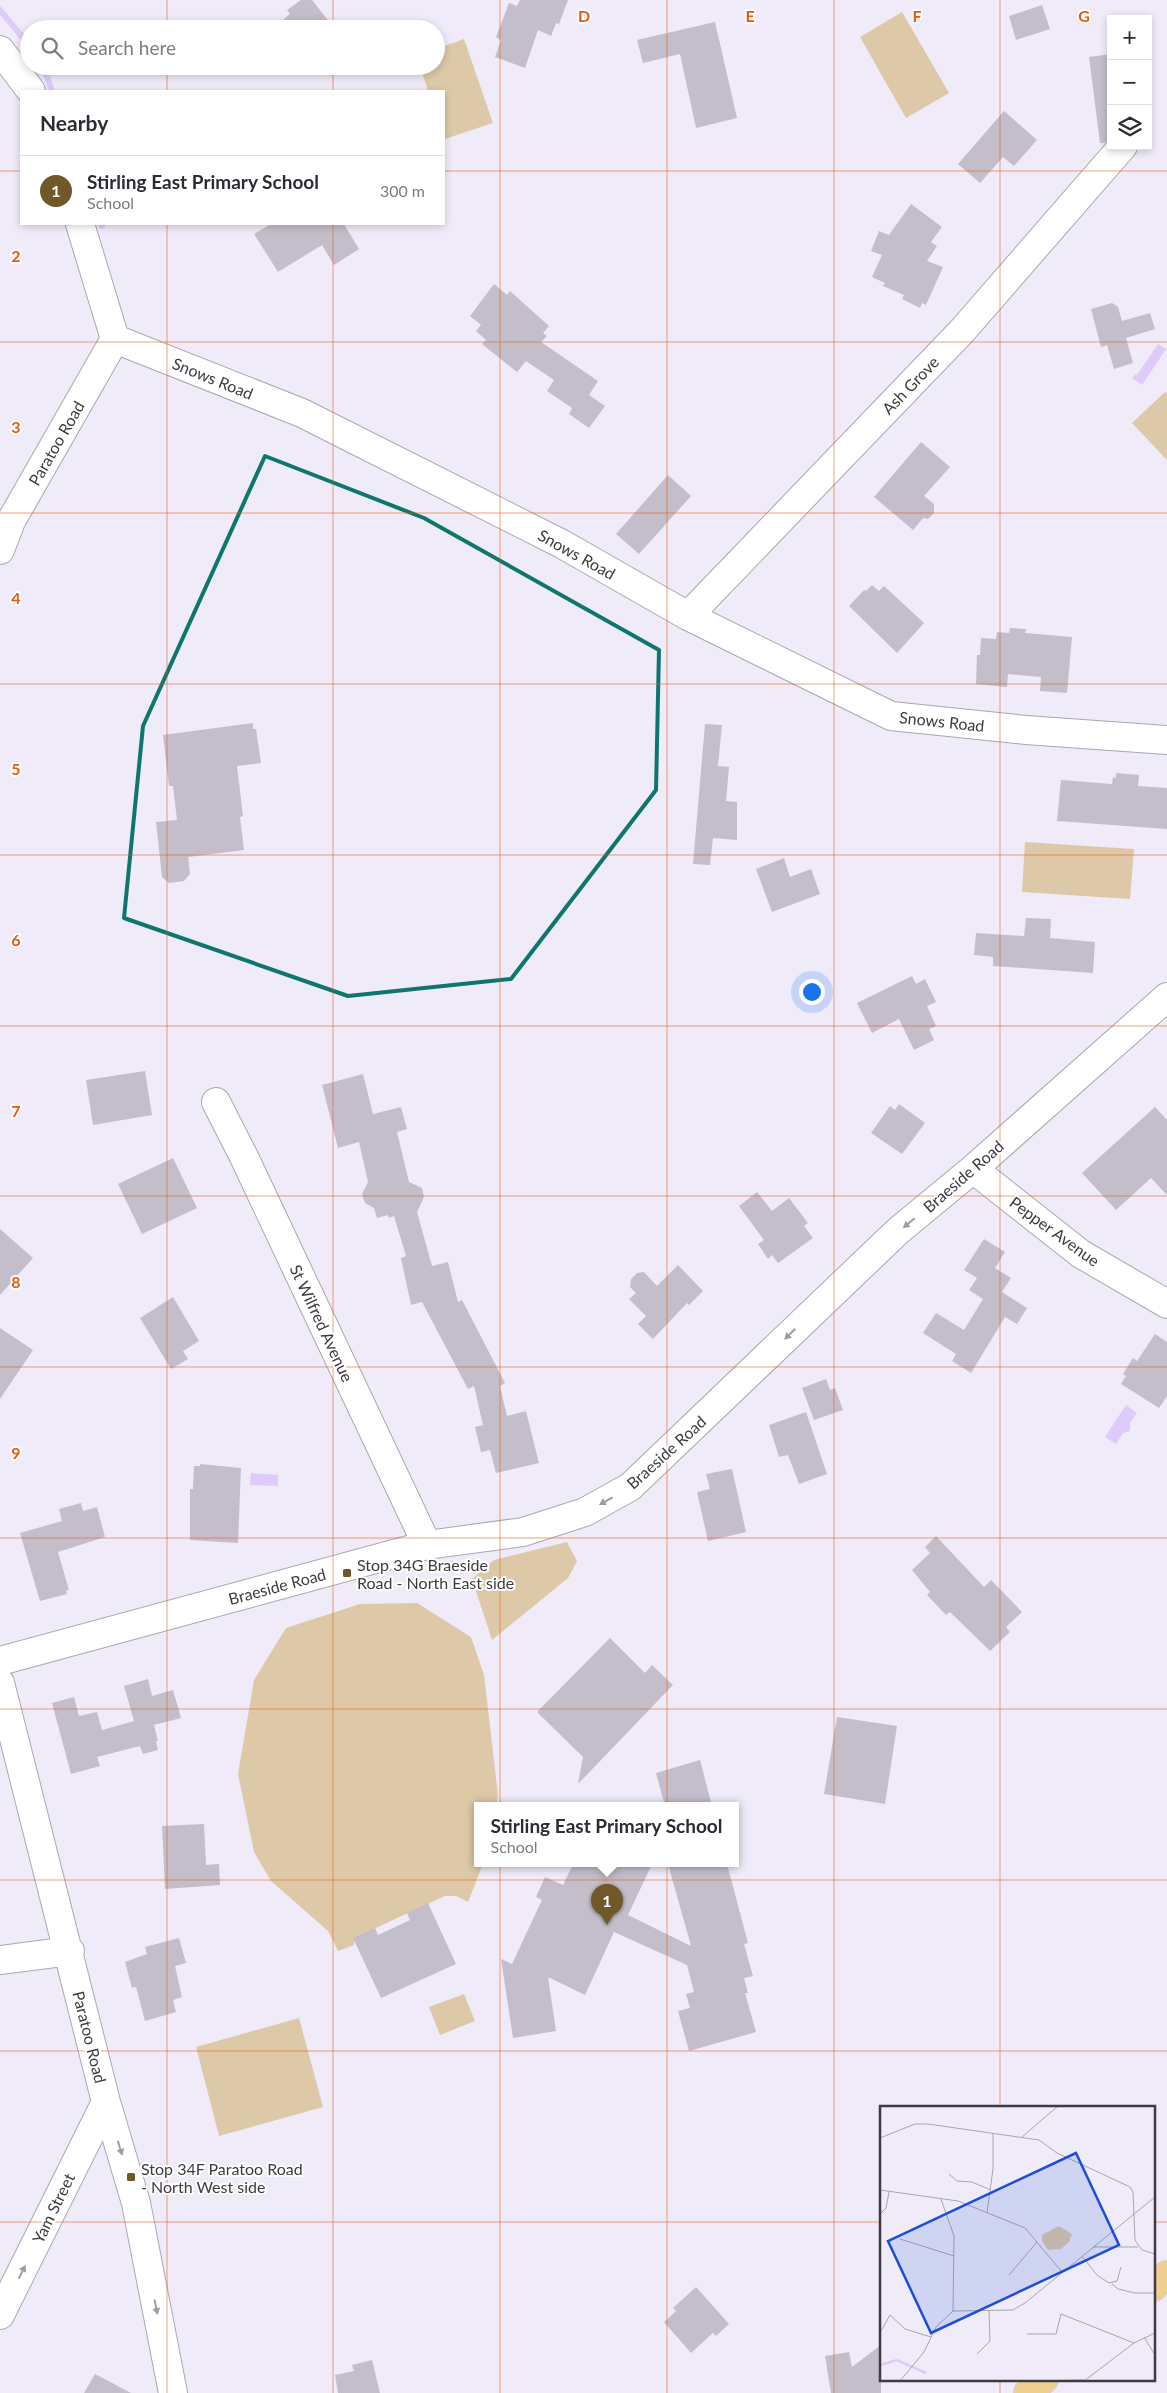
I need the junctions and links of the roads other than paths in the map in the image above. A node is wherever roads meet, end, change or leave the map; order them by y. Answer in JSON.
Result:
{"nodes":[{"id":1,"x":0,"y":50,"type":"edge"},
{"id":2,"x":30,"y":90,"type":"edge"},
{"id":3,"x":1120,"y":150,"type":"edge"},
{"id":4,"x":80,"y":225,"type":"edge"},
{"id":5,"x":116,"y":339,"type":"junction"},
{"id":6,"x":0,"y":550,"type":"edge"},
{"id":7,"x":688,"y":616,"type":"junction"},
{"id":8,"x":1167,"y":740,"type":"edge"},
{"id":9,"x":1167,"y":997,"type":"edge"},
{"id":10,"x":216,"y":1102,"type":"dead end"},
{"id":11,"x":973,"y":1169,"type":"junction"},
{"id":12,"x":1167,"y":1304,"type":"edge"},
{"id":13,"x":427,"y":1546,"type":"junction"},
{"id":14,"x":0,"y":1661,"type":"edge"},
{"id":15,"x":0,"y":1683,"type":"edge"},
{"id":16,"x":70,"y":1951,"type":"junction"},
{"id":17,"x":0,"y":1960,"type":"edge"},
{"id":18,"x":106,"y":2102,"type":"junction"},
{"id":19,"x":1167,"y":2275,"type":"edge"},
{"id":20,"x":1154,"y":2286,"type":"edge"},
{"id":21,"x":0,"y":2315,"type":"edge"},
{"id":22,"x":1043,"y":2380,"type":"edge"},
{"id":23,"x":173,"y":2393,"type":"edge"},
{"id":24,"x":1028,"y":2393,"type":"edge"}],
"edges":[{"from":1,"to":2,"type":"street"},
{"from":3,"to":7,"type":"street","name":"Ash Grove"},
{"from":4,"to":5,"type":"street"},
{"from":5,"to":6,"type":"street","name":"Paratoo Road"},
{"from":5,"to":7,"type":"street","name":"Snows Road"},
{"from":7,"to":8,"type":"street","name":"Snows Road"},
{"from":9,"to":11,"type":"street","name":"Braeside Road"},
{"from":10,"to":13,"type":"street","name":"St Wilfred Avenue"},
{"from":11,"to":12,"type":"street","name":"Pepper Avenue"},
{"from":11,"to":13,"type":"street","name":"Braeside Road","one_way":true},
{"from":13,"to":14,"type":"street","name":"Braeside Road"},
{"from":15,"to":16,"type":"street","name":"Paratoo Road"},
{"from":16,"to":17,"type":"street"},
{"from":16,"to":18,"type":"street","name":"Paratoo Road"},
{"from":21,"to":18,"type":"street","name":"Yam Street","one_way":true},
{"from":18,"to":23,"type":"street","name":"Paratoo Road","one_way":true},
{"from":19,"to":20,"type":"main road"},
{"from":22,"to":24,"type":"main road"}]}
